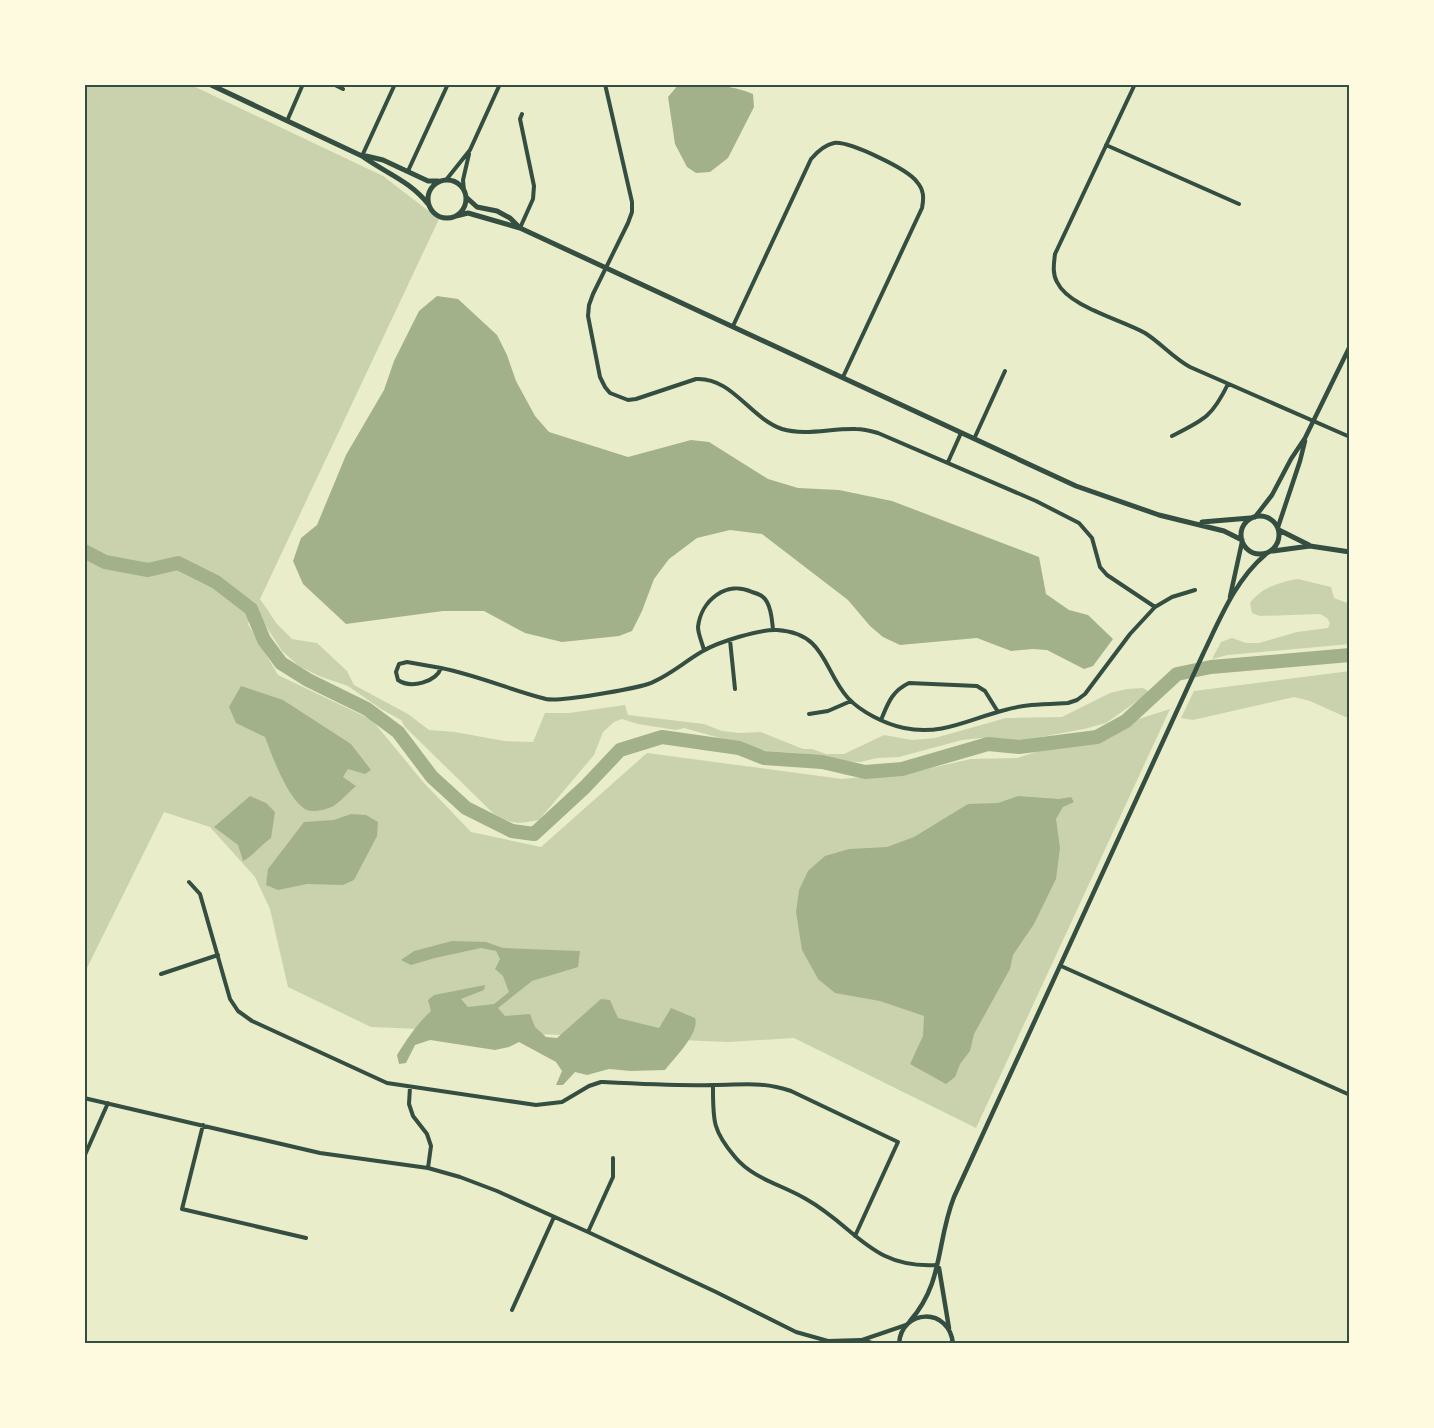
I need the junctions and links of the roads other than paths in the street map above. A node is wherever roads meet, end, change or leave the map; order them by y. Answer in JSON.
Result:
{"nodes":[{"id":1,"x":209,"y":84,"type":"edge"},
{"id":2,"x":303,"y":84,"type":"edge"},
{"id":3,"x":333,"y":84,"type":"edge"},
{"id":4,"x":395,"y":84,"type":"edge"},
{"id":5,"x":448,"y":84,"type":"edge"},
{"id":6,"x":500,"y":84,"type":"edge"},
{"id":7,"x":605,"y":84,"type":"edge"},
{"id":8,"x":1135,"y":84,"type":"edge"},
{"id":9,"x":343,"y":89,"type":"dead end"},
{"id":10,"x":522,"y":114,"type":"dead end"},
{"id":11,"x":287,"y":121,"type":"junction"},
{"id":12,"x":1106,"y":145,"type":"junction"},
{"id":13,"x":470,"y":150,"type":"junction"},
{"id":14,"x":362,"y":156,"type":"junction"},
{"id":15,"x":408,"y":171,"type":"junction"},
{"id":16,"x":443,"y":180,"type":"junction"},
{"id":17,"x":465,"y":194,"type":"junction"},
{"id":18,"x":1239,"y":204,"type":"dead end"},
{"id":19,"x":429,"y":205,"type":"junction"},
{"id":20,"x":456,"y":216,"type":"junction"},
{"id":21,"x":520,"y":228,"type":"junction"},
{"id":22,"x":606,"y":268,"type":"junction"},
{"id":23,"x":733,"y":326,"type":"junction"},
{"id":24,"x":1350,"y":346,"type":"edge"},
{"id":25,"x":1005,"y":371,"type":"dead end"},
{"id":26,"x":843,"y":377,"type":"junction"},
{"id":27,"x":1228,"y":384,"type":"junction"},
{"id":28,"x":1313,"y":422,"type":"junction"},
{"id":29,"x":961,"y":434,"type":"junction"},
{"id":30,"x":1172,"y":436,"type":"dead end"},
{"id":31,"x":1350,"y":437,"type":"edge"},
{"id":32,"x":1305,"y":438,"type":"junction"},
{"id":33,"x":974,"y":439,"type":"junction"},
{"id":34,"x":948,"y":462,"type":"junction"},
{"id":35,"x":1253,"y":517,"type":"junction"},
{"id":36,"x":1197,"y":523,"type":"junction"},
{"id":37,"x":1278,"y":528,"type":"junction"},
{"id":38,"x":1242,"y":541,"type":"junction"},
{"id":39,"x":1310,"y":546,"type":"junction"},
{"id":40,"x":1350,"y":552,"type":"edge"},
{"id":41,"x":1269,"y":553,"type":"junction"},
{"id":42,"x":1195,"y":590,"type":"dead end"},
{"id":43,"x":1229,"y":600,"type":"junction"},
{"id":44,"x":1155,"y":607,"type":"junction"},
{"id":45,"x":773,"y":630,"type":"junction"},
{"id":46,"x":730,"y":640,"type":"junction"},
{"id":47,"x":704,"y":650,"type":"junction"},
{"id":48,"x":441,"y":668,"type":"junction"},
{"id":49,"x":735,"y":689,"type":"dead end"},
{"id":50,"x":851,"y":701,"type":"junction"},
{"id":51,"x":998,"y":712,"type":"junction"},
{"id":52,"x":809,"y":714,"type":"dead end"},
{"id":53,"x":881,"y":720,"type":"junction"},
{"id":54,"x":189,"y":882,"type":"dead end"},
{"id":55,"x":218,"y":955,"type":"junction"},
{"id":56,"x":1061,"y":966,"type":"junction"},
{"id":57,"x":161,"y":974,"type":"dead end"},
{"id":58,"x":410,"y":1086,"type":"junction"},
{"id":59,"x":713,"y":1086,"type":"junction"},
{"id":60,"x":1350,"y":1095,"type":"edge"},
{"id":61,"x":84,"y":1098,"type":"edge"},
{"id":62,"x":108,"y":1103,"type":"junction"},
{"id":63,"x":203,"y":1125,"type":"junction"},
{"id":64,"x":84,"y":1157,"type":"edge"},
{"id":65,"x":613,"y":1158,"type":"dead end"},
{"id":66,"x":428,"y":1168,"type":"junction"},
{"id":67,"x":554,"y":1217,"type":"junction"},
{"id":68,"x":588,"y":1232,"type":"junction"},
{"id":69,"x":855,"y":1236,"type":"junction"},
{"id":70,"x":306,"y":1238,"type":"dead end"},
{"id":71,"x":938,"y":1265,"type":"junction"},
{"id":72,"x":512,"y":1310,"type":"dead end"},
{"id":73,"x":908,"y":1323,"type":"junction"},
{"id":74,"x":949,"y":1330,"type":"junction"},
{"id":75,"x":861,"y":1340,"type":"junction"},
{"id":76,"x":876,"y":1344,"type":"edge"},
{"id":77,"x":899,"y":1344,"type":"edge"},
{"id":78,"x":952,"y":1344,"type":"edge"}],
"edges":[{"from":1,"to":11,"type":"main road"},
{"from":2,"to":11,"type":"street"},
{"from":3,"to":9,"type":"street"},
{"from":4,"to":14,"type":"street"},
{"from":5,"to":15,"type":"street"},
{"from":6,"to":13,"type":"street"},
{"from":7,"to":22,"type":"street"},
{"from":8,"to":12,"type":"street"},
{"from":10,"to":21,"type":"street"},
{"from":11,"to":14,"type":"main road"},
{"from":12,"to":18,"type":"street"},
{"from":12,"to":27,"type":"street"},
{"from":13,"to":16,"type":"street"},
{"from":13,"to":17,"type":"street"},
{"from":14,"to":15,"type":"main road"},
{"from":14,"to":19,"type":"main road"},
{"from":15,"to":16,"type":"main road"},
{"from":16,"to":17,"type":"main road"},
{"from":16,"to":19,"type":"main road"},
{"from":17,"to":20,"type":"main road"},
{"from":17,"to":21,"type":"main road"},
{"from":19,"to":20,"type":"main road"},
{"from":20,"to":21,"type":"main road"},
{"from":21,"to":22,"type":"main road"},
{"from":22,"to":23,"type":"main road"},
{"from":22,"to":34,"type":"street"},
{"from":23,"to":26,"type":"main road"},
{"from":23,"to":26,"type":"street"},
{"from":24,"to":28,"type":"street"},
{"from":25,"to":33,"type":"street"},
{"from":26,"to":29,"type":"main road"},
{"from":27,"to":28,"type":"street"},
{"from":27,"to":30,"type":"street"},
{"from":28,"to":31,"type":"street"},
{"from":28,"to":32,"type":"street"},
{"from":29,"to":33,"type":"main road"},
{"from":29,"to":34,"type":"street"},
{"from":32,"to":35,"type":"street"},
{"from":32,"to":37,"type":"street"},
{"from":33,"to":36,"type":"main road"},
{"from":34,"to":44,"type":"street"},
{"from":35,"to":36,"type":"main road"},
{"from":35,"to":37,"type":"main road"},
{"from":35,"to":38,"type":"main road"},
{"from":36,"to":38,"type":"main road"},
{"from":37,"to":39,"type":"main road"},
{"from":37,"to":41,"type":"main road"},
{"from":38,"to":41,"type":"main road"},
{"from":38,"to":43,"type":"street"},
{"from":39,"to":40,"type":"main road"},
{"from":39,"to":41,"type":"main road"},
{"from":41,"to":43,"type":"street"},
{"from":42,"to":44,"type":"street"},
{"from":43,"to":56,"type":"street"},
{"from":44,"to":51,"type":"street"},
{"from":45,"to":46,"type":"street"},
{"from":45,"to":47,"type":"street"},
{"from":45,"to":50,"type":"street"},
{"from":46,"to":47,"type":"street"},
{"from":46,"to":49,"type":"street"},
{"from":47,"to":48,"type":"street"},
{"from":48,"to":48,"type":"street"},
{"from":50,"to":52,"type":"street"},
{"from":50,"to":53,"type":"street"},
{"from":51,"to":53,"type":"street"},
{"from":51,"to":53,"type":"street"},
{"from":54,"to":55,"type":"street"},
{"from":55,"to":57,"type":"street"},
{"from":55,"to":58,"type":"street"},
{"from":56,"to":60,"type":"street"},
{"from":56,"to":71,"type":"street"},
{"from":58,"to":59,"type":"street"},
{"from":58,"to":66,"type":"street"},
{"from":59,"to":69,"type":"street"},
{"from":59,"to":69,"type":"street"},
{"from":61,"to":62,"type":"street"},
{"from":62,"to":63,"type":"street"},
{"from":62,"to":64,"type":"street"},
{"from":63,"to":66,"type":"street"},
{"from":63,"to":70,"type":"street"},
{"from":65,"to":68,"type":"street"},
{"from":66,"to":67,"type":"street"},
{"from":67,"to":68,"type":"street"},
{"from":67,"to":72,"type":"street"},
{"from":68,"to":75,"type":"street"},
{"from":69,"to":71,"type":"street"},
{"from":71,"to":73,"type":"street"},
{"from":71,"to":74,"type":"street"},
{"from":73,"to":74,"type":"street"},
{"from":73,"to":75,"type":"street"},
{"from":73,"to":77,"type":"street"},
{"from":74,"to":78,"type":"street"},
{"from":75,"to":76,"type":"street"}]}
